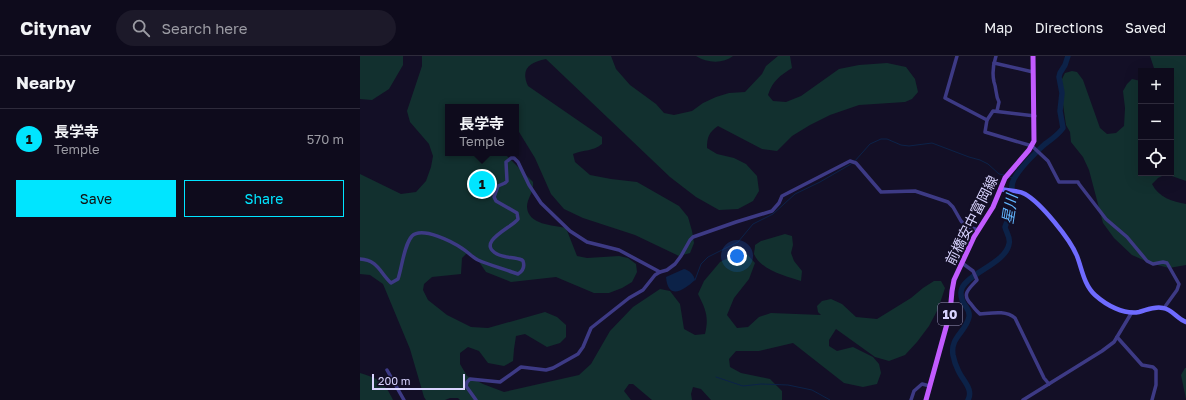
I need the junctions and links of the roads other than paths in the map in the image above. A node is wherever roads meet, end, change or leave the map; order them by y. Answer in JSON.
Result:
{"nodes":[{"id":1,"x":957,"y":56,"type":"edge"},
{"id":2,"x":996,"y":56,"type":"edge"},
{"id":3,"x":1033,"y":56,"type":"edge"},
{"id":4,"x":994,"y":63,"type":"junction"},
{"id":5,"x":1033,"y":72,"type":"junction"},
{"id":6,"x":997,"y":110,"type":"junction"},
{"id":7,"x":1034,"y":116,"type":"junction"},
{"id":8,"x":987,"y":120,"type":"junction"},
{"id":9,"x":1032,"y":146,"type":"junction"},
{"id":10,"x":1003,"y":190,"type":"junction"},
{"id":11,"x":978,"y":230,"type":"junction"},
{"id":12,"x":360,"y":259,"type":"edge"},
{"id":13,"x":962,"y":262,"type":"junction"},
{"id":14,"x":660,"y":272,"type":"junction"},
{"id":15,"x":1164,"y":308,"type":"junction"},
{"id":16,"x":1132,"y":312,"type":"junction"},
{"id":17,"x":1186,"y":322,"type":"edge"},
{"id":18,"x":1118,"y":337,"type":"junction"},
{"id":19,"x":387,"y":370,"type":"dead end"},
{"id":20,"x":1049,"y":384,"type":"junction"},
{"id":21,"x":930,"y":386,"type":"junction"},
{"id":22,"x":404,"y":400,"type":"edge"},
{"id":23,"x":476,"y":400,"type":"edge"},
{"id":24,"x":911,"y":400,"type":"edge"},
{"id":25,"x":926,"y":400,"type":"edge"},
{"id":26,"x":1023,"y":400,"type":"edge"},
{"id":27,"x":1152,"y":400,"type":"edge"}],
"edges":[{"from":1,"to":8,"type":"street"},
{"from":2,"to":4,"type":"street"},
{"from":3,"to":5,"type":"main road"},
{"from":4,"to":5,"type":"street"},
{"from":4,"to":6,"type":"street"},
{"from":5,"to":7,"type":"main road"},
{"from":6,"to":7,"type":"street"},
{"from":6,"to":8,"type":"street"},
{"from":7,"to":9,"type":"main road"},
{"from":8,"to":9,"type":"street"},
{"from":9,"to":10,"type":"main road","name":"前橋安中富岡線","number":"10"},
{"from":9,"to":15,"type":"street"},
{"from":10,"to":11,"type":"main road","name":"前橋安中富岡線","number":"10"},
{"from":10,"to":16,"type":"street"},
{"from":11,"to":13,"type":"main road","name":"前橋安中富岡線","number":"10"},
{"from":11,"to":14,"type":"street"},
{"from":12,"to":14,"type":"street"},
{"from":13,"to":20,"type":"street"},
{"from":13,"to":21,"type":"main road","name":"前橋安中富岡線","number":"10"},
{"from":14,"to":23,"type":"street"},
{"from":15,"to":16,"type":"street"},
{"from":15,"to":17,"type":"street"},
{"from":16,"to":18,"type":"street"},
{"from":18,"to":20,"type":"street"},
{"from":18,"to":27,"type":"street"},
{"from":19,"to":22,"type":"street"},
{"from":20,"to":26,"type":"street"},
{"from":21,"to":24,"type":"street"},
{"from":21,"to":25,"type":"main road","name":"前橋安中富岡線","number":"10"}]}
